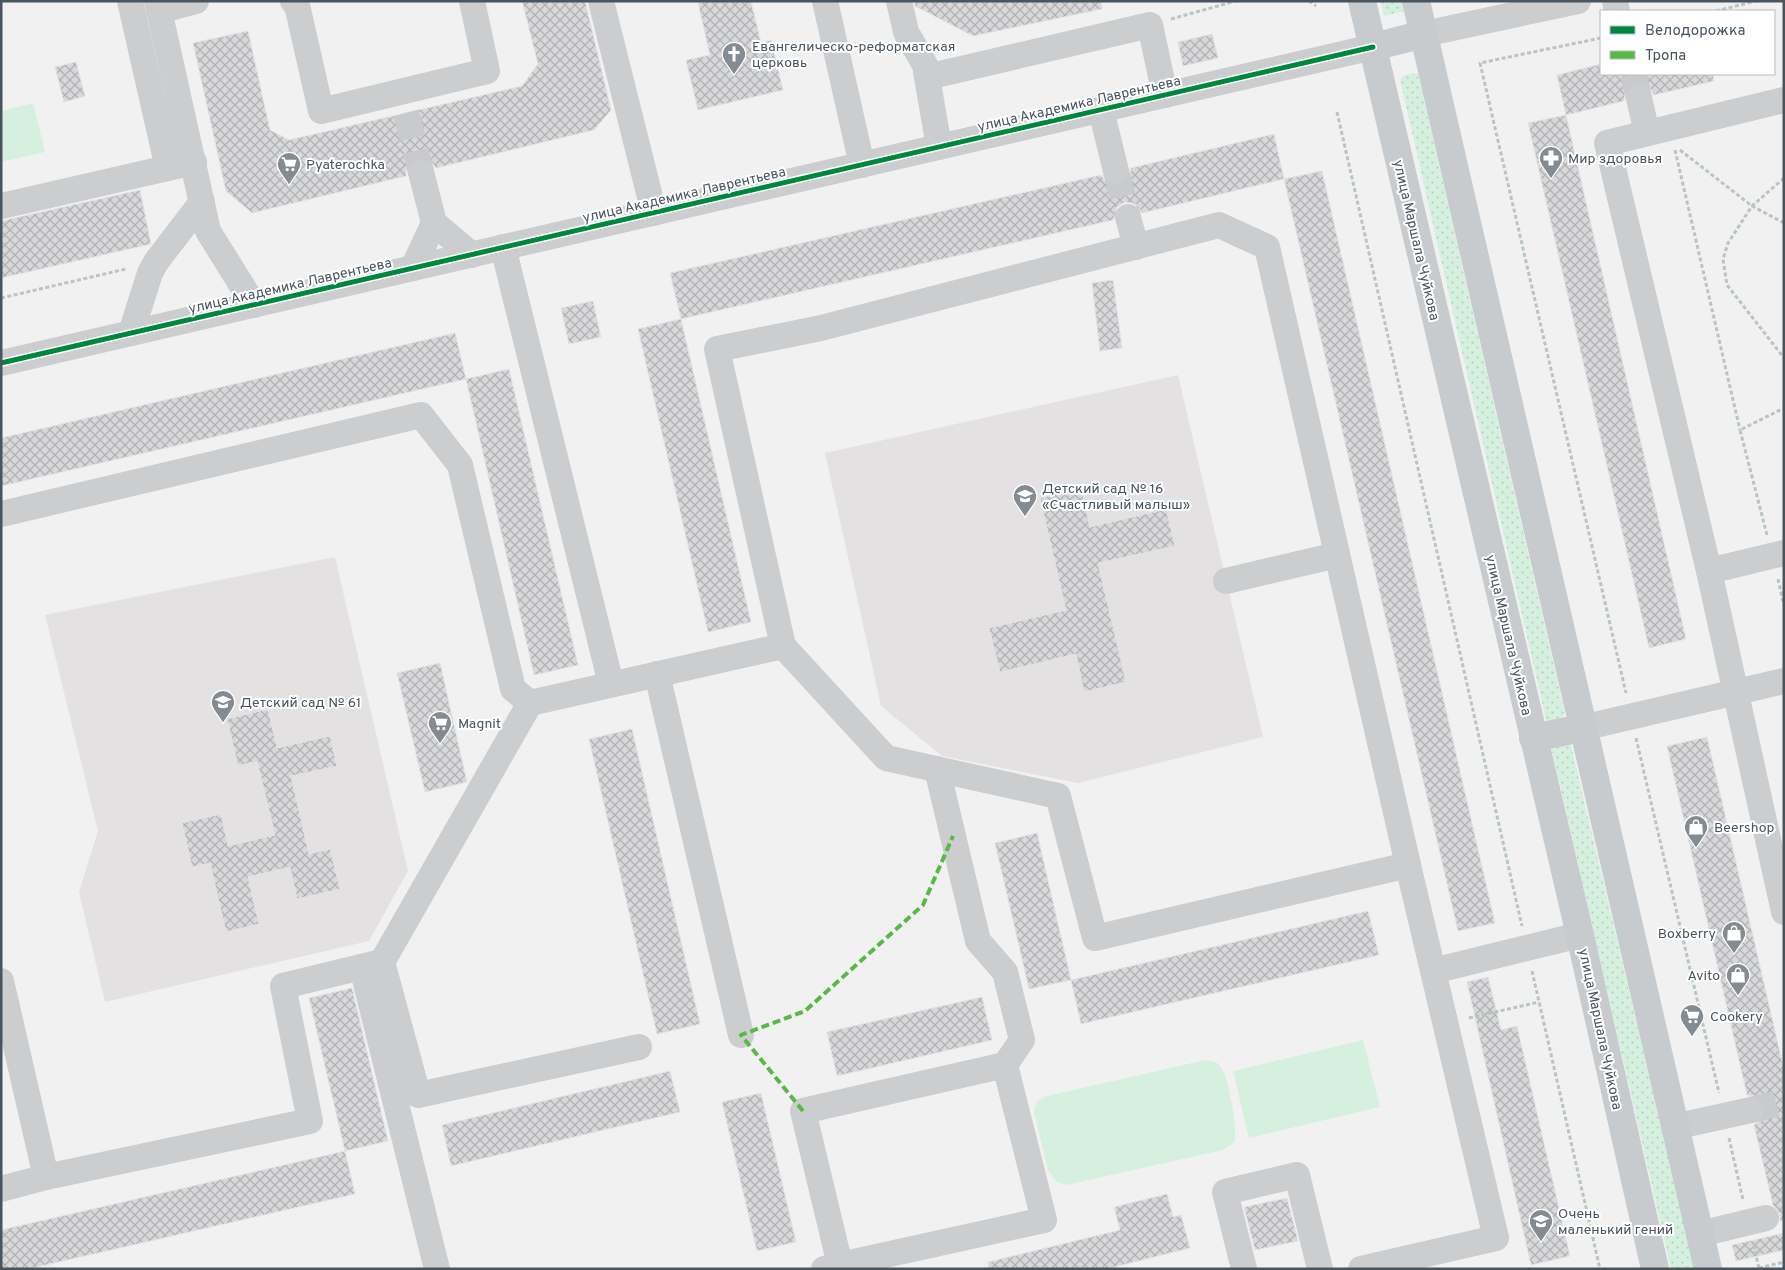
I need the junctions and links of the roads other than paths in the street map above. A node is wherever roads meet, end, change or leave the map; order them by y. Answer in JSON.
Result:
{"nodes":[{"id":1,"x":130,"y":1,"type":"edge"},
{"id":2,"x":196,"y":1,"type":"edge"},
{"id":3,"x":293,"y":1,"type":"edge"},
{"id":4,"x":472,"y":1,"type":"edge"},
{"id":5,"x":601,"y":1,"type":"edge"},
{"id":6,"x":824,"y":1,"type":"edge"},
{"id":7,"x":899,"y":1,"type":"edge"},
{"id":8,"x":1362,"y":1,"type":"edge"},
{"id":9,"x":1416,"y":1,"type":"edge"},
{"id":10,"x":1578,"y":1,"type":"edge"},
{"id":11,"x":158,"y":6,"type":"edge"},
{"id":12,"x":1424,"y":34,"type":"junction"},
{"id":13,"x":1373,"y":47,"type":"junction"},
{"id":14,"x":927,"y":77,"type":"junction"},
{"id":15,"x":1165,"y":96,"type":"junction"},
{"id":16,"x":1639,"y":98,"type":"tunnel mouth"},
{"id":17,"x":1784,"y":100,"type":"edge"},
{"id":18,"x":1101,"y":110,"type":"junction"},
{"id":19,"x":1647,"y":133,"type":"junction"},
{"id":20,"x":939,"y":147,"type":"junction"},
{"id":21,"x":194,"y":162,"type":"junction"},
{"id":22,"x":862,"y":165,"type":"junction"},
{"id":23,"x":168,"y":168,"type":"junction"},
{"id":24,"x":1116,"y":171,"type":"tunnel mouth"},
{"id":25,"x":421,"y":172,"type":"tunnel mouth"},
{"id":26,"x":202,"y":202,"type":"junction"},
{"id":27,"x":1,"y":206,"type":"edge"},
{"id":28,"x":654,"y":213,"type":"junction"},
{"id":29,"x":1128,"y":217,"type":"tunnel mouth"},
{"id":30,"x":434,"y":223,"type":"junction"},
{"id":31,"x":1136,"y":246,"type":"junction"},
{"id":32,"x":504,"y":247,"type":"junction"},
{"id":33,"x":472,"y":254,"type":"junction"},
{"id":34,"x":413,"y":268,"type":"junction"},
{"id":35,"x":254,"y":305,"type":"junction"},
{"id":36,"x":131,"y":333,"type":"junction"},
{"id":37,"x":1,"y":363,"type":"edge"},
{"id":38,"x":1,"y":514,"type":"edge"},
{"id":39,"x":1778,"y":554,"type":"edge"},
{"id":40,"x":1337,"y":555,"type":"junction"},
{"id":41,"x":1709,"y":571,"type":"junction"},
{"id":42,"x":1226,"y":581,"type":"dead end"},
{"id":43,"x":783,"y":646,"type":"junction"},
{"id":44,"x":656,"y":674,"type":"junction"},
{"id":45,"x":1784,"y":681,"type":"edge"},
{"id":46,"x":612,"y":684,"type":"junction"},
{"id":47,"x":1735,"y":693,"type":"junction"},
{"id":48,"x":530,"y":703,"type":"junction"},
{"id":49,"x":1582,"y":728,"type":"junction"},
{"id":50,"x":1533,"y":738,"type":"junction"},
{"id":51,"x":937,"y":769,"type":"junction"},
{"id":52,"x":1408,"y":865,"type":"junction"},
{"id":53,"x":1784,"y":912,"type":"edge"},
{"id":54,"x":1580,"y":935,"type":"junction"},
{"id":55,"x":372,"y":965,"type":"junction"},
{"id":56,"x":1433,"y":971,"type":"junction"},
{"id":57,"x":1,"y":980,"type":"edge"},
{"id":58,"x":740,"y":1035,"type":"dead end"},
{"id":59,"x":639,"y":1047,"type":"dead end"},
{"id":60,"x":1005,"y":1066,"type":"junction"},
{"id":61,"x":1751,"y":1110,"type":"tunnel mouth"},
{"id":62,"x":1674,"y":1127,"type":"junction"},
{"id":63,"x":46,"y":1177,"type":"junction"},
{"id":64,"x":1,"y":1189,"type":"edge"},
{"id":65,"x":1757,"y":1220,"type":"road end"},
{"id":66,"x":1700,"y":1234,"type":"junction"},
{"id":67,"x":835,"y":1268,"type":"edge"},
{"id":68,"x":437,"y":1269,"type":"edge"},
{"id":69,"x":1244,"y":1269,"type":"edge"},
{"id":70,"x":1320,"y":1269,"type":"edge"},
{"id":71,"x":1362,"y":1269,"type":"edge"},
{"id":72,"x":1654,"y":1269,"type":"edge"},
{"id":73,"x":1708,"y":1269,"type":"edge"}],
"edges":[{"from":1,"to":23,"type":"street"},
{"from":2,"to":11,"type":"street"},
{"from":3,"to":4,"type":"street"},
{"from":5,"to":28,"type":"street"},
{"from":6,"to":22,"type":"street"},
{"from":7,"to":14,"type":"street"},
{"from":8,"to":13,"type":"main road","name":"улица Маршала Чуйкова"},
{"from":9,"to":12,"type":"main road"},
{"from":10,"to":12,"type":"street"},
{"from":11,"to":21,"type":"street"},
{"from":12,"to":13,"type":"main road"},
{"from":12,"to":49,"type":"main road"},
{"from":13,"to":15,"type":"street","name":"улица Академика Лаврентьева"},
{"from":13,"to":50,"type":"main road","name":"улица Маршала Чуйкова"},
{"from":14,"to":15,"type":"street"},
{"from":14,"to":20,"type":"street"},
{"from":15,"to":18,"type":"street","name":"улица Академика Лаврентьева"},
{"from":16,"to":19,"type":"street"},
{"from":17,"to":19,"type":"street"},
{"from":18,"to":20,"type":"street","name":"улица Академика Лаврентьева"},
{"from":18,"to":24,"type":"street"},
{"from":19,"to":41,"type":"street"},
{"from":20,"to":22,"type":"street","name":"улица Академика Лаврентьева"},
{"from":21,"to":23,"type":"street"},
{"from":21,"to":26,"type":"street"},
{"from":22,"to":28,"type":"street","name":"улица Академика Лаврентьева"},
{"from":23,"to":27,"type":"street"},
{"from":25,"to":30,"type":"street"},
{"from":26,"to":35,"type":"street"},
{"from":26,"to":36,"type":"street"},
{"from":28,"to":32,"type":"street","name":"улица Академика Лаврентьева"},
{"from":29,"to":31,"type":"street"},
{"from":30,"to":33,"type":"street"},
{"from":30,"to":34,"type":"street"},
{"from":31,"to":40,"type":"street"},
{"from":31,"to":43,"type":"street"},
{"from":32,"to":33,"type":"street","name":"улица Академика Лаврентьева"},
{"from":32,"to":46,"type":"street"},
{"from":33,"to":34,"type":"street","name":"улица Академика Лаврентьева"},
{"from":34,"to":35,"type":"street","name":"улица Академика Лаврентьева"},
{"from":35,"to":36,"type":"street","name":"улица Академика Лаврентьева"},
{"from":36,"to":37,"type":"street","name":"улица Академика Лаврентьева"},
{"from":38,"to":48,"type":"street"},
{"from":39,"to":41,"type":"street"},
{"from":40,"to":42,"type":"street"},
{"from":40,"to":52,"type":"street"},
{"from":41,"to":47,"type":"street"},
{"from":43,"to":44,"type":"street"},
{"from":43,"to":51,"type":"street"},
{"from":44,"to":46,"type":"street"},
{"from":44,"to":58,"type":"street"},
{"from":45,"to":47,"type":"street"},
{"from":46,"to":48,"type":"street"},
{"from":47,"to":49,"type":"street"},
{"from":47,"to":53,"type":"street"},
{"from":48,"to":55,"type":"street"},
{"from":49,"to":50,"type":"main road"},
{"from":49,"to":62,"type":"main road"},
{"from":50,"to":54,"type":"main road","name":"улица Маршала Чуйкова"},
{"from":51,"to":52,"type":"street"},
{"from":51,"to":60,"type":"street"},
{"from":52,"to":56,"type":"street"},
{"from":54,"to":56,"type":"street"},
{"from":54,"to":72,"type":"main road","name":"улица Маршала Чуйкова"},
{"from":55,"to":59,"type":"street"},
{"from":55,"to":63,"type":"street"},
{"from":55,"to":68,"type":"street"},
{"from":56,"to":71,"type":"street"},
{"from":57,"to":63,"type":"street"},
{"from":60,"to":67,"type":"street"},
{"from":60,"to":67,"type":"street"},
{"from":61,"to":62,"type":"street"},
{"from":62,"to":66,"type":"main road"},
{"from":63,"to":64,"type":"street"},
{"from":65,"to":66,"type":"street"},
{"from":66,"to":73,"type":"main road"},
{"from":69,"to":70,"type":"street"}]}
